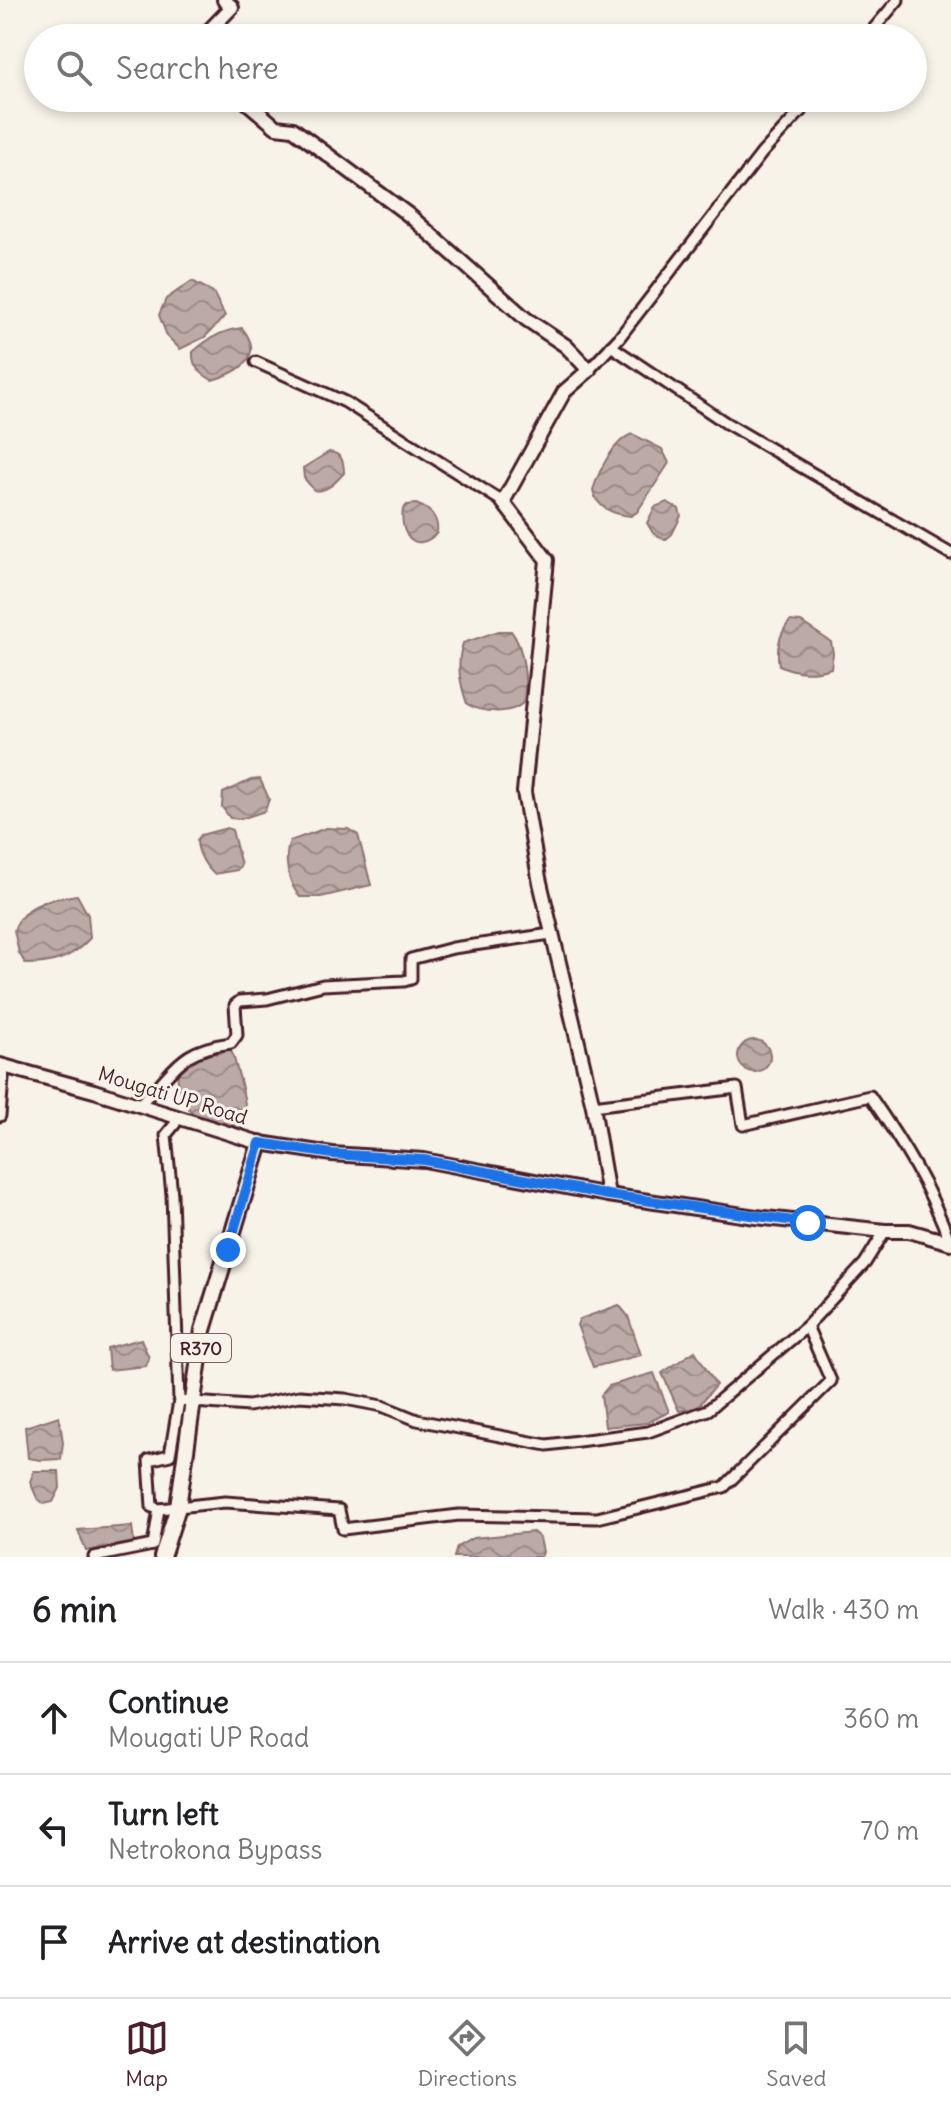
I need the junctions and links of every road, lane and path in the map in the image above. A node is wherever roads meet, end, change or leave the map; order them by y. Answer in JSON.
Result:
{"nodes":[{"id":1,"x":224,"y":0,"type":"edge"},
{"id":2,"x":898,"y":0,"type":"edge"},
{"id":3,"x":216,"y":24,"type":"edge"},
{"id":4,"x":878,"y":24,"type":"edge"},
{"id":5,"x":258,"y":112,"type":"edge"},
{"id":6,"x":800,"y":112,"type":"edge"},
{"id":7,"x":611,"y":346,"type":"junction"},
{"id":8,"x":256,"y":362,"type":"dead end"},
{"id":9,"x":589,"y":370,"type":"junction"},
{"id":10,"x":503,"y":502,"type":"junction"},
{"id":11,"x":951,"y":554,"type":"edge"},
{"id":12,"x":551,"y":934,"type":"junction"},
{"id":13,"x":2,"y":1066,"type":"edge"},
{"id":14,"x":138,"y":1105,"type":"junction"},
{"id":15,"x":593,"y":1106,"type":"junction"},
{"id":16,"x":0,"y":1116,"type":"edge"},
{"id":17,"x":176,"y":1118,"type":"junction"},
{"id":18,"x":260,"y":1143,"type":"junction"},
{"id":19,"x":608,"y":1195,"type":"junction"},
{"id":20,"x":885,"y":1231,"type":"junction"},
{"id":21,"x":951,"y":1243,"type":"edge"},
{"id":22,"x":807,"y":1326,"type":"junction"},
{"id":23,"x":186,"y":1401,"type":"junction"},
{"id":24,"x":178,"y":1507,"type":"junction"},
{"id":25,"x":159,"y":1509,"type":"junction"},
{"id":26,"x":94,"y":1557,"type":"edge"},
{"id":27,"x":162,"y":1557,"type":"edge"}],
"edges":[{"from":1,"to":3,"type":"street"},
{"from":2,"to":4,"type":"street"},
{"from":5,"to":9,"type":"street"},
{"from":6,"to":7,"type":"street"},
{"from":7,"to":9,"type":"street"},
{"from":7,"to":11,"type":"street"},
{"from":8,"to":10,"type":"street"},
{"from":9,"to":10,"type":"street"},
{"from":10,"to":12,"type":"street"},
{"from":12,"to":14,"type":"street"},
{"from":12,"to":15,"type":"street"},
{"from":13,"to":14,"type":"street","name":"Mougati UP Road"},
{"from":13,"to":16,"type":"street"},
{"from":14,"to":17,"type":"street","name":"Mougati UP Road"},
{"from":15,"to":19,"type":"street"},
{"from":15,"to":21,"type":"street"},
{"from":17,"to":18,"type":"street","name":"Mougati UP Road"},
{"from":17,"to":23,"type":"street"},
{"from":18,"to":19,"type":"street","name":"Mougati UP Road"},
{"from":18,"to":23,"type":"main road","number":"R370"},
{"from":19,"to":20,"type":"street","name":"Mougati UP Road"},
{"from":20,"to":21,"type":"street","name":"Mougati UP Road"},
{"from":20,"to":22,"type":"street"},
{"from":22,"to":23,"type":"street"},
{"from":22,"to":24,"type":"street"},
{"from":23,"to":24,"type":"main road","number":"R370"},
{"from":23,"to":25,"type":"street"},
{"from":24,"to":25,"type":"street"},
{"from":24,"to":27,"type":"main road","number":"R370"},
{"from":25,"to":26,"type":"street"}]}
